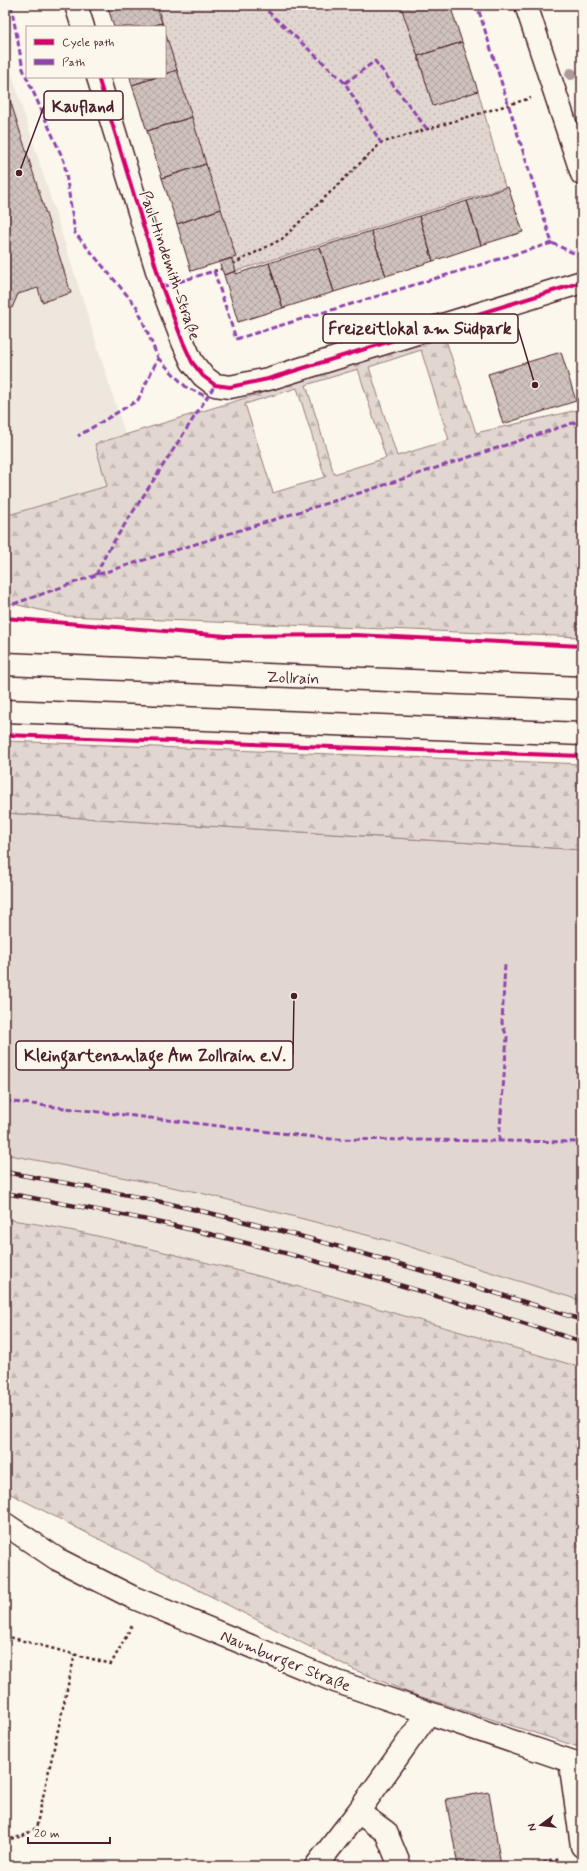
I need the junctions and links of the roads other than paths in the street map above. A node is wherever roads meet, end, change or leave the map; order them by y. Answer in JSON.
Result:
{"nodes":[{"id":1,"x":76,"y":5,"type":"edge"},
{"id":2,"x":526,"y":5,"type":"edge"},
{"id":3,"x":83,"y":26,"type":"edge"},
{"id":4,"x":98,"y":78,"type":"edge"},
{"id":5,"x":582,"y":174,"type":"edge"},
{"id":6,"x":582,"y":282,"type":"edge"},
{"id":7,"x":5,"y":664,"type":"edge"},
{"id":8,"x":582,"y":688,"type":"edge"},
{"id":9,"x":5,"y":711,"type":"edge"},
{"id":10,"x":582,"y":734,"type":"edge"},
{"id":11,"x":5,"y":1524,"type":"edge"},
{"id":12,"x":428,"y":1714,"type":"junction"},
{"id":13,"x":576,"y":1763,"type":"edge"},
{"id":14,"x":358,"y":1812,"type":"junction"},
{"id":15,"x":575,"y":1852,"type":"edge"},
{"id":16,"x":316,"y":1866,"type":"edge"},
{"id":17,"x":400,"y":1866,"type":"edge"}],
"edges":[{"from":1,"to":3,"type":"street"},
{"from":2,"to":5,"type":"street"},
{"from":4,"to":6,"type":"street","name":"Paul-Hindemith-Straße"},
{"from":7,"to":8,"type":"street","name":"Zollrain"},
{"from":9,"to":10,"type":"street"},
{"from":11,"to":12,"type":"street","name":"Naumburger Straße"},
{"from":12,"to":13,"type":"street","name":"Naumburger Straße"},
{"from":12,"to":14,"type":"street"},
{"from":13,"to":15,"type":"street"},
{"from":14,"to":16,"type":"street"},
{"from":14,"to":17,"type":"street"}]}
